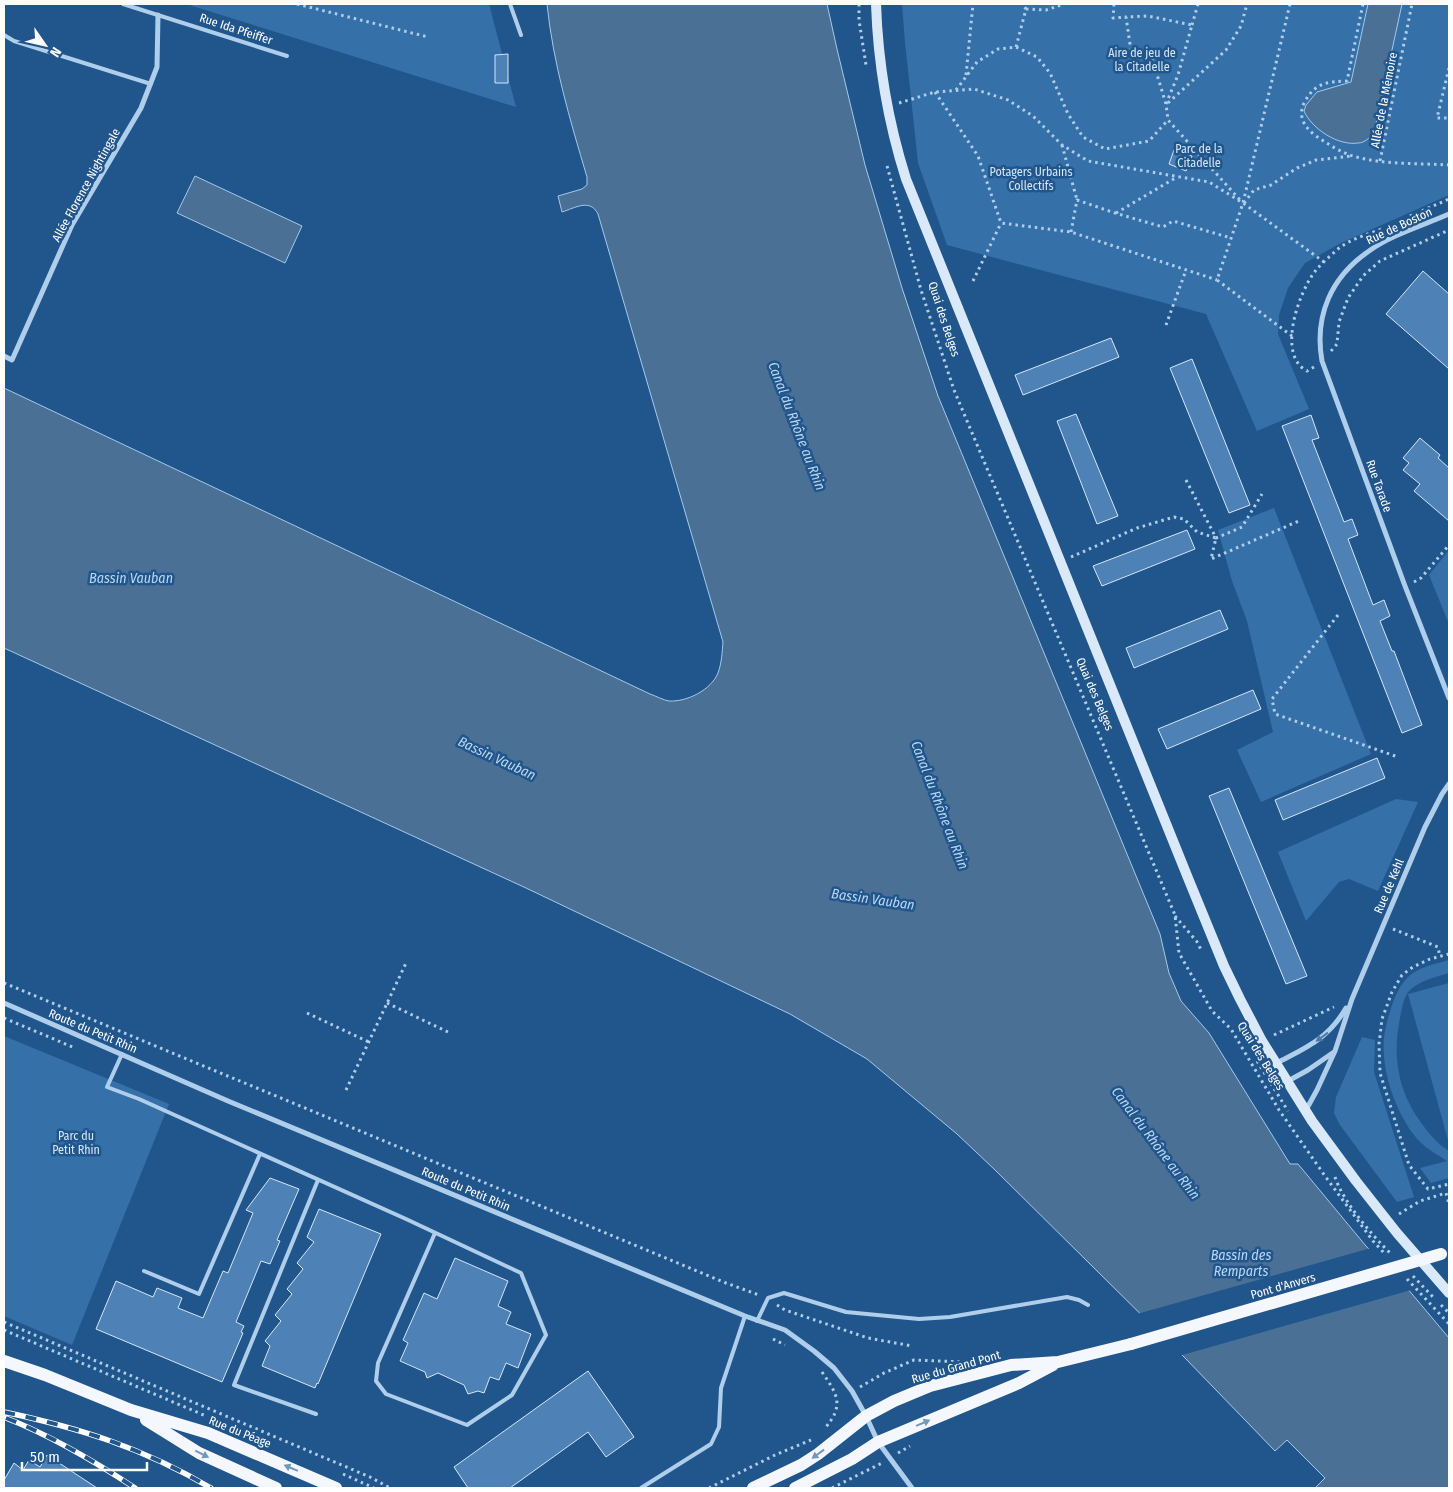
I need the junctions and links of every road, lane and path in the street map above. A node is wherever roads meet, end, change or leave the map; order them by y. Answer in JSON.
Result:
{"nodes":[{"id":1,"x":123,"y":4,"type":"edge"},
{"id":2,"x":297,"y":4,"type":"edge"},
{"id":3,"x":510,"y":4,"type":"edge"},
{"id":4,"x":859,"y":4,"type":"edge"},
{"id":5,"x":876,"y":4,"type":"edge"},
{"id":6,"x":972,"y":4,"type":"edge"},
{"id":7,"x":1022,"y":4,"type":"edge"},
{"id":8,"x":1064,"y":4,"type":"edge"},
{"id":9,"x":1114,"y":4,"type":"edge"},
{"id":10,"x":1198,"y":4,"type":"edge"},
{"id":11,"x":1247,"y":4,"type":"edge"},
{"id":12,"x":1290,"y":4,"type":"edge"},
{"id":13,"x":1363,"y":4,"type":"edge"},
{"id":14,"x":1412,"y":4,"type":"edge"},
{"id":15,"x":1026,"y":9,"type":"junction"},
{"id":16,"x":158,"y":15,"type":"junction"},
{"id":17,"x":1126,"y":17,"type":"junction"},
{"id":18,"x":1192,"y":25,"type":"junction"},
{"id":19,"x":4,"y":35,"type":"edge"},
{"id":20,"x":521,"y":35,"type":"dead end"},
{"id":21,"x":428,"y":37,"type":"dead end"},
{"id":22,"x":1016,"y":47,"type":"junction"},
{"id":23,"x":287,"y":56,"type":"dead end"},
{"id":24,"x":1449,"y":68,"type":"edge"},
{"id":25,"x":867,"y":74,"type":"dead end"},
{"id":26,"x":966,"y":76,"type":"junction"},
{"id":27,"x":151,"y":84,"type":"junction"},
{"id":28,"x":955,"y":91,"type":"junction"},
{"id":29,"x":935,"y":92,"type":"junction"},
{"id":30,"x":1166,"y":104,"type":"junction"},
{"id":31,"x":888,"y":106,"type":"junction"},
{"id":32,"x":1449,"y":118,"type":"edge"},
{"id":33,"x":1168,"y":120,"type":"junction"},
{"id":34,"x":1062,"y":146,"type":"junction"},
{"id":35,"x":1354,"y":156,"type":"junction"},
{"id":36,"x":1380,"y":161,"type":"junction"},
{"id":37,"x":886,"y":163,"type":"dead end"},
{"id":38,"x":1449,"y":165,"type":"edge"},
{"id":39,"x":1177,"y":176,"type":"junction"},
{"id":40,"x":1076,"y":200,"type":"junction"},
{"id":41,"x":1243,"y":203,"type":"junction"},
{"id":42,"x":1115,"y":213,"type":"junction"},
{"id":43,"x":1449,"y":214,"type":"edge"},
{"id":44,"x":1001,"y":223,"type":"junction"},
{"id":45,"x":1449,"y":230,"type":"edge"},
{"id":46,"x":1070,"y":232,"type":"junction"},
{"id":47,"x":1232,"y":238,"type":"junction"},
{"id":48,"x":1324,"y":262,"type":"dead end"},
{"id":49,"x":1186,"y":270,"type":"junction"},
{"id":50,"x":1217,"y":280,"type":"junction"},
{"id":51,"x":1339,"y":280,"type":"joint"},
{"id":52,"x":973,"y":281,"type":"dead end"},
{"id":53,"x":1166,"y":326,"type":"dead end"},
{"id":54,"x":1292,"y":337,"type":"dead end"},
{"id":55,"x":4,"y":356,"type":"edge"},
{"id":56,"x":1322,"y":361,"type":"junction"},
{"id":57,"x":1186,"y":480,"type":"dead end"},
{"id":58,"x":1262,"y":494,"type":"dead end"},
{"id":59,"x":1301,"y":520,"type":"dead end"},
{"id":60,"x":1216,"y":538,"type":"junction"},
{"id":61,"x":1449,"y":545,"type":"edge"},
{"id":62,"x":1060,"y":562,"type":"junction"},
{"id":63,"x":1405,"y":586,"type":"junction"},
{"id":64,"x":1338,"y":615,"type":"dead end"},
{"id":65,"x":1449,"y":698,"type":"edge"},
{"id":66,"x":1398,"y":757,"type":"dead end"},
{"id":67,"x":1449,"y":784,"type":"edge"},
{"id":68,"x":1383,"y":925,"type":"junction"},
{"id":69,"x":1449,"y":954,"type":"edge"},
{"id":70,"x":1440,"y":957,"type":"junction"},
{"id":71,"x":408,"y":961,"type":"dead end"},
{"id":72,"x":4,"y":983,"type":"edge"},
{"id":73,"x":1352,"y":999,"type":"junction"},
{"id":74,"x":4,"y":1003,"type":"edge"},
{"id":75,"x":387,"y":1004,"type":"junction"},
{"id":76,"x":1336,"y":1006,"type":"dead end"},
{"id":77,"x":307,"y":1013,"type":"dead end"},
{"id":78,"x":448,"y":1032,"type":"dead end"},
{"id":79,"x":1283,"y":1032,"type":"dead end"},
{"id":80,"x":369,"y":1042,"type":"junction"},
{"id":81,"x":1335,"y":1051,"type":"junction"},
{"id":82,"x":122,"y":1054,"type":"junction"},
{"id":83,"x":1277,"y":1063,"type":"junction"},
{"id":84,"x":1288,"y":1082,"type":"junction"},
{"id":85,"x":346,"y":1090,"type":"dead end"},
{"id":86,"x":1306,"y":1111,"type":"junction"},
{"id":87,"x":260,"y":1154,"type":"junction"},
{"id":88,"x":318,"y":1180,"type":"junction"},
{"id":89,"x":1449,"y":1184,"type":"edge"},
{"id":90,"x":1449,"y":1204,"type":"edge"},
{"id":91,"x":1388,"y":1222,"type":"junction"},
{"id":92,"x":435,"y":1233,"type":"junction"},
{"id":93,"x":1445,"y":1253,"type":"edge"},
{"id":94,"x":1392,"y":1262,"type":"dead end"},
{"id":95,"x":144,"y":1271,"type":"dead end"},
{"id":96,"x":1405,"y":1276,"type":"dead end"},
{"id":97,"x":1449,"y":1292,"type":"edge"},
{"id":98,"x":768,"y":1298,"type":"junction"},
{"id":99,"x":1088,"y":1305,"type":"dead end"},
{"id":100,"x":745,"y":1316,"type":"junction"},
{"id":101,"x":757,"y":1321,"type":"junction"},
{"id":102,"x":4,"y":1322,"type":"edge"},
{"id":103,"x":1449,"y":1324,"type":"edge"},
{"id":104,"x":4,"y":1330,"type":"edge"},
{"id":105,"x":1131,"y":1344,"type":"joint"},
{"id":106,"x":912,"y":1346,"type":"dead end"},
{"id":107,"x":4,"y":1361,"type":"edge"},
{"id":108,"x":1058,"y":1362,"type":"junction"},
{"id":109,"x":835,"y":1391,"type":"dead end"},
{"id":110,"x":131,"y":1410,"type":"junction"},
{"id":111,"x":316,"y":1414,"type":"dead end"},
{"id":112,"x":866,"y":1416,"type":"junction"},
{"id":113,"x":213,"y":1419,"type":"dead end"},
{"id":114,"x":821,"y":1432,"type":"dead end"},
{"id":115,"x":815,"y":1438,"type":"dead end"},
{"id":116,"x":878,"y":1442,"type":"junction"},
{"id":117,"x":340,"y":1472,"type":"dead end"},
{"id":118,"x":864,"y":1474,"type":"dead end"},
{"id":119,"x":276,"y":1488,"type":"edge"},
{"id":120,"x":336,"y":1488,"type":"edge"},
{"id":121,"x":374,"y":1488,"type":"edge"},
{"id":122,"x":390,"y":1488,"type":"edge"},
{"id":123,"x":641,"y":1488,"type":"edge"},
{"id":124,"x":710,"y":1488,"type":"edge"},
{"id":125,"x":753,"y":1488,"type":"edge"},
{"id":126,"x":795,"y":1488,"type":"edge"},
{"id":127,"x":832,"y":1488,"type":"edge"},
{"id":128,"x":912,"y":1488,"type":"edge"}],
"edges":[{"from":1,"to":16,"type":"lane","name":"Rue Ida Pfeiffer"},
{"from":2,"to":21,"type":"path"},
{"from":3,"to":20,"type":"lane"},
{"from":4,"to":25,"type":"path"},
{"from":5,"to":31,"type":"main road","name":"Quai des Belges"},
{"from":6,"to":26,"type":"path"},
{"from":7,"to":15,"type":"path"},
{"from":8,"to":15,"type":"path"},
{"from":9,"to":17,"type":"path"},
{"from":10,"to":18,"type":"path"},
{"from":11,"to":30,"type":"path"},
{"from":12,"to":41,"type":"path"},
{"from":13,"to":35,"type":"path"},
{"from":14,"to":36,"type":"path","name":"Allée de la Mémoire"},
{"from":15,"to":22,"type":"path"},
{"from":16,"to":23,"type":"lane","name":"Rue Ida Pfeiffer"},
{"from":16,"to":27,"type":"street","name":"Allée Florence Nightingale"},
{"from":17,"to":18,"type":"path"},
{"from":17,"to":30,"type":"path"},
{"from":18,"to":30,"type":"path"},
{"from":19,"to":27,"type":"lane"},
{"from":22,"to":26,"type":"path"},
{"from":22,"to":33,"type":"path"},
{"from":24,"to":32,"type":"path"},
{"from":26,"to":28,"type":"path"},
{"from":27,"to":55,"type":"street","name":"Allée Florence Nightingale"},
{"from":28,"to":29,"type":"path"},
{"from":28,"to":34,"type":"path"},
{"from":29,"to":31,"type":"path"},
{"from":29,"to":44,"type":"path"},
{"from":30,"to":33,"type":"path"},
{"from":31,"to":62,"type":"main road","name":"Quai des Belges"},
{"from":33,"to":41,"type":"path"},
{"from":34,"to":39,"type":"path"},
{"from":34,"to":40,"type":"path"},
{"from":35,"to":36,"type":"path"},
{"from":35,"to":41,"type":"path"},
{"from":36,"to":38,"type":"path","name":"Allée de la Mémoire"},
{"from":37,"to":94,"type":"path","name":"Quai des Belges"},
{"from":39,"to":41,"type":"path"},
{"from":39,"to":42,"type":"path"},
{"from":40,"to":42,"type":"path"},
{"from":40,"to":46,"type":"path"},
{"from":41,"to":47,"type":"path"},
{"from":41,"to":48,"type":"path"},
{"from":42,"to":47,"type":"path"},
{"from":43,"to":51,"type":"street","name":"Rue de Boston"},
{"from":44,"to":46,"type":"path"},
{"from":44,"to":52,"type":"path"},
{"from":45,"to":56,"type":"path"},
{"from":46,"to":49,"type":"path"},
{"from":47,"to":50,"type":"path"},
{"from":49,"to":50,"type":"path"},
{"from":49,"to":53,"type":"path"},
{"from":50,"to":54,"type":"path"},
{"from":51,"to":56,"type":"street","name":"Rue Tarade"},
{"from":56,"to":63,"type":"street","name":"Rue Tarade"},
{"from":57,"to":60,"type":"path"},
{"from":58,"to":60,"type":"path"},
{"from":59,"to":60,"type":"path"},
{"from":60,"to":62,"type":"path"},
{"from":61,"to":63,"type":"path"},
{"from":62,"to":83,"type":"main road","name":"Quai des Belges"},
{"from":63,"to":65,"type":"street","name":"Rue Tarade"},
{"from":64,"to":66,"type":"path"},
{"from":67,"to":68,"type":"street","name":"Rue de Kehl"},
{"from":68,"to":70,"type":"path"},
{"from":68,"to":73,"type":"street","name":"Rue de Kehl"},
{"from":69,"to":70,"type":"path"},
{"from":70,"to":89,"type":"path"},
{"from":71,"to":75,"type":"path"},
{"from":72,"to":98,"type":"path","name":"Route du Petit Rhin"},
{"from":73,"to":81,"type":"street","name":"Rue de Kehl"},
{"from":73,"to":83,"type":"street","name":"Rue de Kehl","one_way":true},
{"from":74,"to":82,"type":"street","name":"Route du Petit Rhin"},
{"from":75,"to":78,"type":"path"},
{"from":75,"to":80,"type":"path"},
{"from":76,"to":79,"type":"path"},
{"from":77,"to":80,"type":"path"},
{"from":80,"to":85,"type":"path"},
{"from":81,"to":84,"type":"street"},
{"from":81,"to":86,"type":"street","name":"Rue de Kehl"},
{"from":82,"to":87,"type":"lane"},
{"from":82,"to":100,"type":"street","name":"Route du Petit Rhin"},
{"from":83,"to":84,"type":"main road","name":"Quai des Belges"},
{"from":84,"to":86,"type":"main road","name":"Quai des Belges"},
{"from":86,"to":91,"type":"main road","name":"Quai des Belges"},
{"from":87,"to":88,"type":"lane"},
{"from":87,"to":95,"type":"lane"},
{"from":88,"to":92,"type":"lane"},
{"from":88,"to":111,"type":"lane"},
{"from":90,"to":91,"type":"path"},
{"from":91,"to":97,"type":"main road","name":"Quai des Belges"},
{"from":92,"to":92,"type":"lane"},
{"from":93,"to":105,"type":"main road","name":"Pont d'Anvers","bridge":true},
{"from":96,"to":103,"type":"path"},
{"from":98,"to":99,"type":"lane"},
{"from":98,"to":101,"type":"lane"},
{"from":98,"to":106,"type":"path","name":"Route du Petit Rhin"},
{"from":100,"to":101,"type":"street","name":"Route du Petit Rhin"},
{"from":100,"to":123,"type":"lane"},
{"from":101,"to":112,"type":"street","name":"Route du Petit Rhin"},
{"from":102,"to":122,"type":"path"},
{"from":104,"to":113,"type":"path"},
{"from":105,"to":108,"type":"main road","name":"Rue du Grand Pont"},
{"from":107,"to":110,"type":"main road","name":"Rue du Péage"},
{"from":108,"to":112,"type":"main road","name":"Rue du Grand Pont"},
{"from":116,"to":108,"type":"main road","name":"Rue du Grand Pont","one_way":true},
{"from":109,"to":114,"type":"path"},
{"from":110,"to":119,"type":"main road","name":"Rue du Péage","one_way":true},
{"from":120,"to":110,"type":"main road","name":"Rue du Péage","one_way":true},
{"from":112,"to":116,"type":"street","name":"Route du Petit Rhin"},
{"from":112,"to":125,"type":"main road","name":"Rue du Grand Pont","one_way":true},
{"from":115,"to":124,"type":"path"},
{"from":116,"to":126,"type":"main road","name":"Rue du Grand Pont"},
{"from":116,"to":128,"type":"street","name":"Route du Petit Rhin"},
{"from":117,"to":121,"type":"path"},
{"from":118,"to":127,"type":"path"}]}
